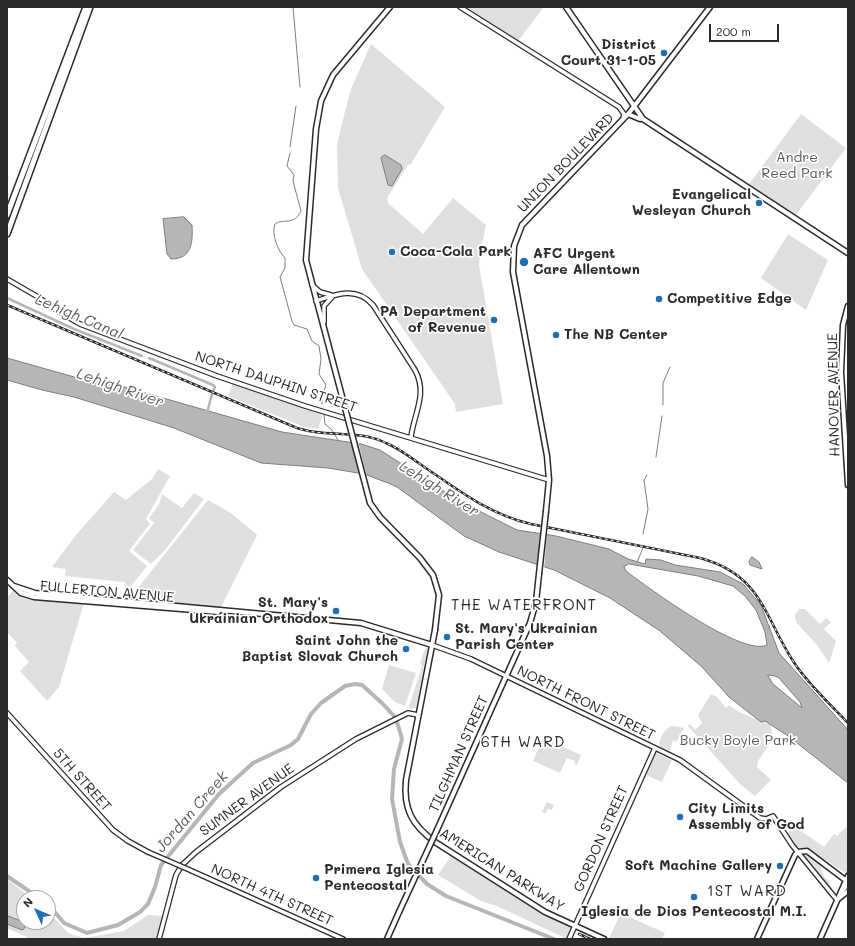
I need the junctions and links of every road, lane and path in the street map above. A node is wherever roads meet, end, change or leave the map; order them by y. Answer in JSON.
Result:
{"nodes":[{"id":1,"x":86,"y":7,"type":"edge"},
{"id":2,"x":90,"y":7,"type":"edge"},
{"id":3,"x":390,"y":7,"type":"edge"},
{"id":4,"x":460,"y":7,"type":"edge"},
{"id":5,"x":568,"y":7,"type":"edge"},
{"id":6,"x":710,"y":7,"type":"edge"},
{"id":7,"x":634,"y":106,"type":"junction"},
{"id":8,"x":628,"y":114,"type":"junction"},
{"id":9,"x":622,"y":120,"type":"junction"},
{"id":10,"x":646,"y":122,"type":"junction"},
{"id":11,"x":7,"y":215,"type":"edge"},
{"id":12,"x":7,"y":234,"type":"edge"},
{"id":13,"x":848,"y":253,"type":"edge"},
{"id":14,"x":7,"y":279,"type":"edge"},
{"id":15,"x":312,"y":284,"type":"junction"},
{"id":16,"x":334,"y":295,"type":"junction"},
{"id":17,"x":316,"y":301,"type":"junction"},
{"id":18,"x":848,"y":306,"type":"edge"},
{"id":19,"x":324,"y":333,"type":"junction"},
{"id":20,"x":411,"y":437,"type":"junction"},
{"id":21,"x":549,"y":480,"type":"junction"},
{"id":22,"x":848,"y":485,"type":"edge"},
{"id":23,"x":540,"y":574,"type":"joint"},
{"id":24,"x":7,"y":580,"type":"edge"},
{"id":25,"x":377,"y":628,"type":"joint"},
{"id":26,"x":432,"y":645,"type":"junction"},
{"id":27,"x":505,"y":676,"type":"junction"},
{"id":28,"x":7,"y":713,"type":"edge"},
{"id":29,"x":418,"y":714,"type":"junction"},
{"id":30,"x":655,"y":748,"type":"junction"},
{"id":31,"x":798,"y":852,"type":"junction"},
{"id":32,"x":192,"y":871,"type":"joint"},
{"id":33,"x":847,"y":879,"type":"edge"},
{"id":34,"x":848,"y":890,"type":"edge"},
{"id":35,"x":837,"y":900,"type":"junction"},
{"id":36,"x":574,"y":926,"type":"junction"},
{"id":37,"x":569,"y":938,"type":"edge"},
{"id":38,"x":159,"y":939,"type":"edge"},
{"id":39,"x":343,"y":939,"type":"edge"},
{"id":40,"x":387,"y":939,"type":"edge"},
{"id":41,"x":604,"y":939,"type":"edge"},
{"id":42,"x":757,"y":939,"type":"edge"},
{"id":43,"x":820,"y":939,"type":"edge"}],
"edges":[{"from":1,"to":11,"type":"highway"},
{"from":2,"to":12,"type":"highway"},
{"from":3,"to":15,"type":"main road"},
{"from":4,"to":9,"type":"street"},
{"from":5,"to":7,"type":"main road"},
{"from":6,"to":7,"type":"main road","name":"UNION BOULEVARD"},
{"from":7,"to":8,"type":"main road","name":"UNION BOULEVARD"},
{"from":7,"to":10,"type":"main road"},
{"from":8,"to":9,"type":"main road","name":"UNION BOULEVARD"},
{"from":8,"to":10,"type":"main road"},
{"from":9,"to":21,"type":"main road","name":"UNION BOULEVARD"},
{"from":10,"to":13,"type":"main road"},
{"from":14,"to":20,"type":"street","name":"NORTH DAUPHIN STREET"},
{"from":15,"to":16,"type":"street"},
{"from":15,"to":17,"type":"main road"},
{"from":16,"to":17,"type":"street"},
{"from":16,"to":19,"type":"street"},
{"from":16,"to":20,"type":"street"},
{"from":17,"to":19,"type":"main road"},
{"from":18,"to":22,"type":"main road","name":"HANOVER AVENUE"},
{"from":19,"to":26,"type":"main road","name":"AMERICAN PARKWAY","bridge":true},
{"from":20,"to":21,"type":"street","name":"NORTH DAUPHIN STREET"},
{"from":21,"to":23,"type":"main road","name":"UNION BOULEVARD","bridge":true},
{"from":23,"to":27,"type":"main road","name":"TILGHMAN STREET"},
{"from":24,"to":25,"type":"main road","name":"FULLERTON AVENUE"},
{"from":25,"to":26,"type":"main road","name":"NORTH FRONT STREET"},
{"from":26,"to":27,"type":"street","name":"NORTH FRONT STREET"},
{"from":26,"to":29,"type":"main road","name":"AMERICAN PARKWAY"},
{"from":27,"to":30,"type":"street","name":"NORTH FRONT STREET"},
{"from":27,"to":40,"type":"main road","name":"TILGHMAN STREET","bridge":true},
{"from":28,"to":32,"type":"street","name":"5TH STREET","bridge":true},
{"from":29,"to":36,"type":"main road","name":"AMERICAN PARKWAY"},
{"from":29,"to":38,"type":"street","name":"SUMNER AVENUE"},
{"from":30,"to":31,"type":"street","name":"NORTH FRONT STREET"},
{"from":30,"to":36,"type":"street","name":"GORDON STREET"},
{"from":31,"to":33,"type":"main road"},
{"from":31,"to":35,"type":"street"},
{"from":31,"to":42,"type":"main road"},
{"from":32,"to":39,"type":"street","name":"NORTH 4TH STREET"},
{"from":33,"to":35,"type":"main road"},
{"from":34,"to":35,"type":"main road"},
{"from":35,"to":43,"type":"main road"},
{"from":36,"to":37,"type":"street","name":"GORDON STREET"},
{"from":36,"to":41,"type":"main road","name":"AMERICAN PARKWAY"}]}
